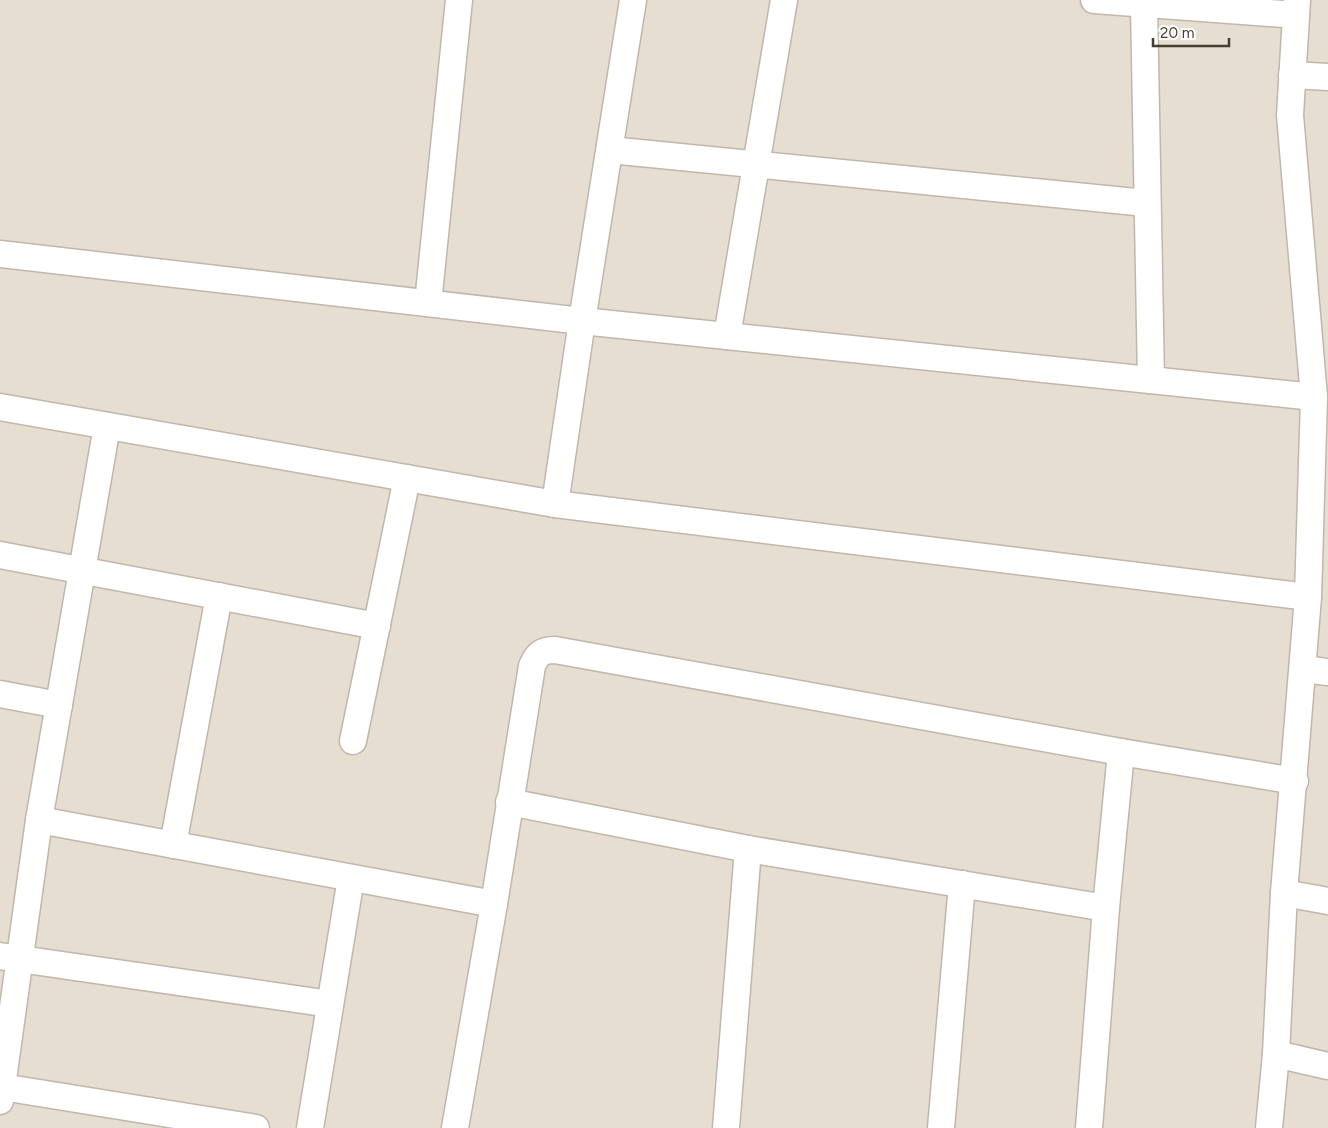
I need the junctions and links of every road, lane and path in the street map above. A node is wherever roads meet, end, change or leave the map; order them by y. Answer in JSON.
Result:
{"nodes":[{"id":1,"x":459,"y":0,"type":"edge"},
{"id":2,"x":634,"y":0,"type":"edge"},
{"id":3,"x":784,"y":0,"type":"edge"},
{"id":4,"x":1094,"y":0,"type":"edge"},
{"id":5,"x":1144,"y":4,"type":"junction"},
{"id":6,"x":1297,"y":8,"type":"edge"},
{"id":7,"x":1292,"y":75,"type":"junction"},
{"id":8,"x":1328,"y":77,"type":"edge"},
{"id":9,"x":610,"y":150,"type":"junction"},
{"id":10,"x":755,"y":165,"type":"junction"},
{"id":11,"x":1146,"y":203,"type":"junction"},
{"id":12,"x":0,"y":254,"type":"edge"},
{"id":13,"x":428,"y":303,"type":"junction"},
{"id":14,"x":582,"y":321,"type":"junction"},
{"id":15,"x":727,"y":336,"type":"junction"},
{"id":16,"x":1151,"y":380,"type":"junction"},
{"id":17,"x":1314,"y":397,"type":"junction"},
{"id":18,"x":0,"y":407,"type":"edge"},
{"id":19,"x":107,"y":426,"type":"junction"},
{"id":20,"x":407,"y":478,"type":"junction"},
{"id":21,"x":555,"y":504,"type":"junction"},
{"id":22,"x":1319,"y":527,"type":"edge"},
{"id":23,"x":0,"y":555,"type":"edge"},
{"id":24,"x":82,"y":571,"type":"junction"},
{"id":25,"x":219,"y":596,"type":"junction"},
{"id":26,"x":1308,"y":597,"type":"junction"},
{"id":27,"x":377,"y":626,"type":"junction"},
{"id":28,"x":1316,"y":670,"type":"edge"},
{"id":29,"x":0,"y":694,"type":"edge"},
{"id":30,"x":59,"y":705,"type":"junction"},
{"id":31,"x":354,"y":742,"type":"dead end"},
{"id":32,"x":1121,"y":752,"type":"junction"},
{"id":33,"x":1295,"y":781,"type":"junction"},
{"id":34,"x":509,"y":802,"type":"junction"},
{"id":35,"x":39,"y":820,"type":"junction"},
{"id":36,"x":173,"y":845,"type":"junction"},
{"id":37,"x":748,"y":849,"type":"junction"},
{"id":38,"x":351,"y":878,"type":"junction"},
{"id":39,"x":962,"y":884,"type":"junction"},
{"id":40,"x":1284,"y":893,"type":"junction"},
{"id":41,"x":1328,"y":901,"type":"edge"},
{"id":42,"x":494,"y":904,"type":"junction"},
{"id":43,"x":1106,"y":908,"type":"junction"},
{"id":44,"x":10,"y":958,"type":"edge"},
{"id":45,"x":330,"y":1004,"type":"junction"},
{"id":46,"x":1276,"y":1054,"type":"junction"},
{"id":47,"x":1328,"y":1066,"type":"edge"},
{"id":48,"x":1,"y":1094,"type":"edge"},
{"id":49,"x":256,"y":1128,"type":"edge"},
{"id":50,"x":310,"y":1128,"type":"edge"},
{"id":51,"x":455,"y":1128,"type":"edge"},
{"id":52,"x":726,"y":1128,"type":"edge"},
{"id":53,"x":940,"y":1128,"type":"edge"},
{"id":54,"x":1089,"y":1128,"type":"edge"},
{"id":55,"x":1269,"y":1128,"type":"edge"}],
"edges":[{"from":1,"to":13,"type":"street"},
{"from":2,"to":9,"type":"street"},
{"from":3,"to":10,"type":"street"},
{"from":4,"to":5,"type":"street"},
{"from":5,"to":6,"type":"street"},
{"from":5,"to":11,"type":"street"},
{"from":6,"to":7,"type":"street"},
{"from":7,"to":8,"type":"street"},
{"from":7,"to":17,"type":"street"},
{"from":9,"to":10,"type":"street"},
{"from":9,"to":14,"type":"street"},
{"from":10,"to":11,"type":"street"},
{"from":10,"to":15,"type":"street"},
{"from":11,"to":16,"type":"street"},
{"from":12,"to":13,"type":"street"},
{"from":13,"to":14,"type":"street"},
{"from":14,"to":15,"type":"street"},
{"from":14,"to":21,"type":"street"},
{"from":15,"to":16,"type":"street"},
{"from":16,"to":17,"type":"street"},
{"from":17,"to":22,"type":"street"},
{"from":18,"to":19,"type":"street"},
{"from":19,"to":20,"type":"street"},
{"from":19,"to":24,"type":"street"},
{"from":20,"to":21,"type":"street"},
{"from":20,"to":27,"type":"street"},
{"from":21,"to":26,"type":"street"},
{"from":22,"to":26,"type":"street"},
{"from":23,"to":24,"type":"street"},
{"from":24,"to":25,"type":"street"},
{"from":24,"to":30,"type":"street"},
{"from":25,"to":27,"type":"street"},
{"from":25,"to":36,"type":"street"},
{"from":26,"to":28,"type":"street"},
{"from":27,"to":31,"type":"street"},
{"from":28,"to":33,"type":"street"},
{"from":29,"to":30,"type":"street"},
{"from":30,"to":35,"type":"street"},
{"from":32,"to":33,"type":"street"},
{"from":32,"to":34,"type":"street"},
{"from":32,"to":43,"type":"street"},
{"from":33,"to":40,"type":"street"},
{"from":34,"to":37,"type":"street"},
{"from":34,"to":42,"type":"street"},
{"from":35,"to":36,"type":"street"},
{"from":35,"to":44,"type":"street"},
{"from":36,"to":38,"type":"street"},
{"from":37,"to":39,"type":"street"},
{"from":37,"to":52,"type":"street"},
{"from":38,"to":42,"type":"street"},
{"from":38,"to":45,"type":"street"},
{"from":39,"to":43,"type":"street"},
{"from":39,"to":53,"type":"street"},
{"from":40,"to":41,"type":"street"},
{"from":40,"to":46,"type":"street"},
{"from":42,"to":51,"type":"street"},
{"from":43,"to":54,"type":"street"},
{"from":44,"to":45,"type":"street"},
{"from":44,"to":48,"type":"street"},
{"from":45,"to":50,"type":"street"},
{"from":46,"to":47,"type":"street"},
{"from":46,"to":55,"type":"street"},
{"from":48,"to":49,"type":"street"}]}
